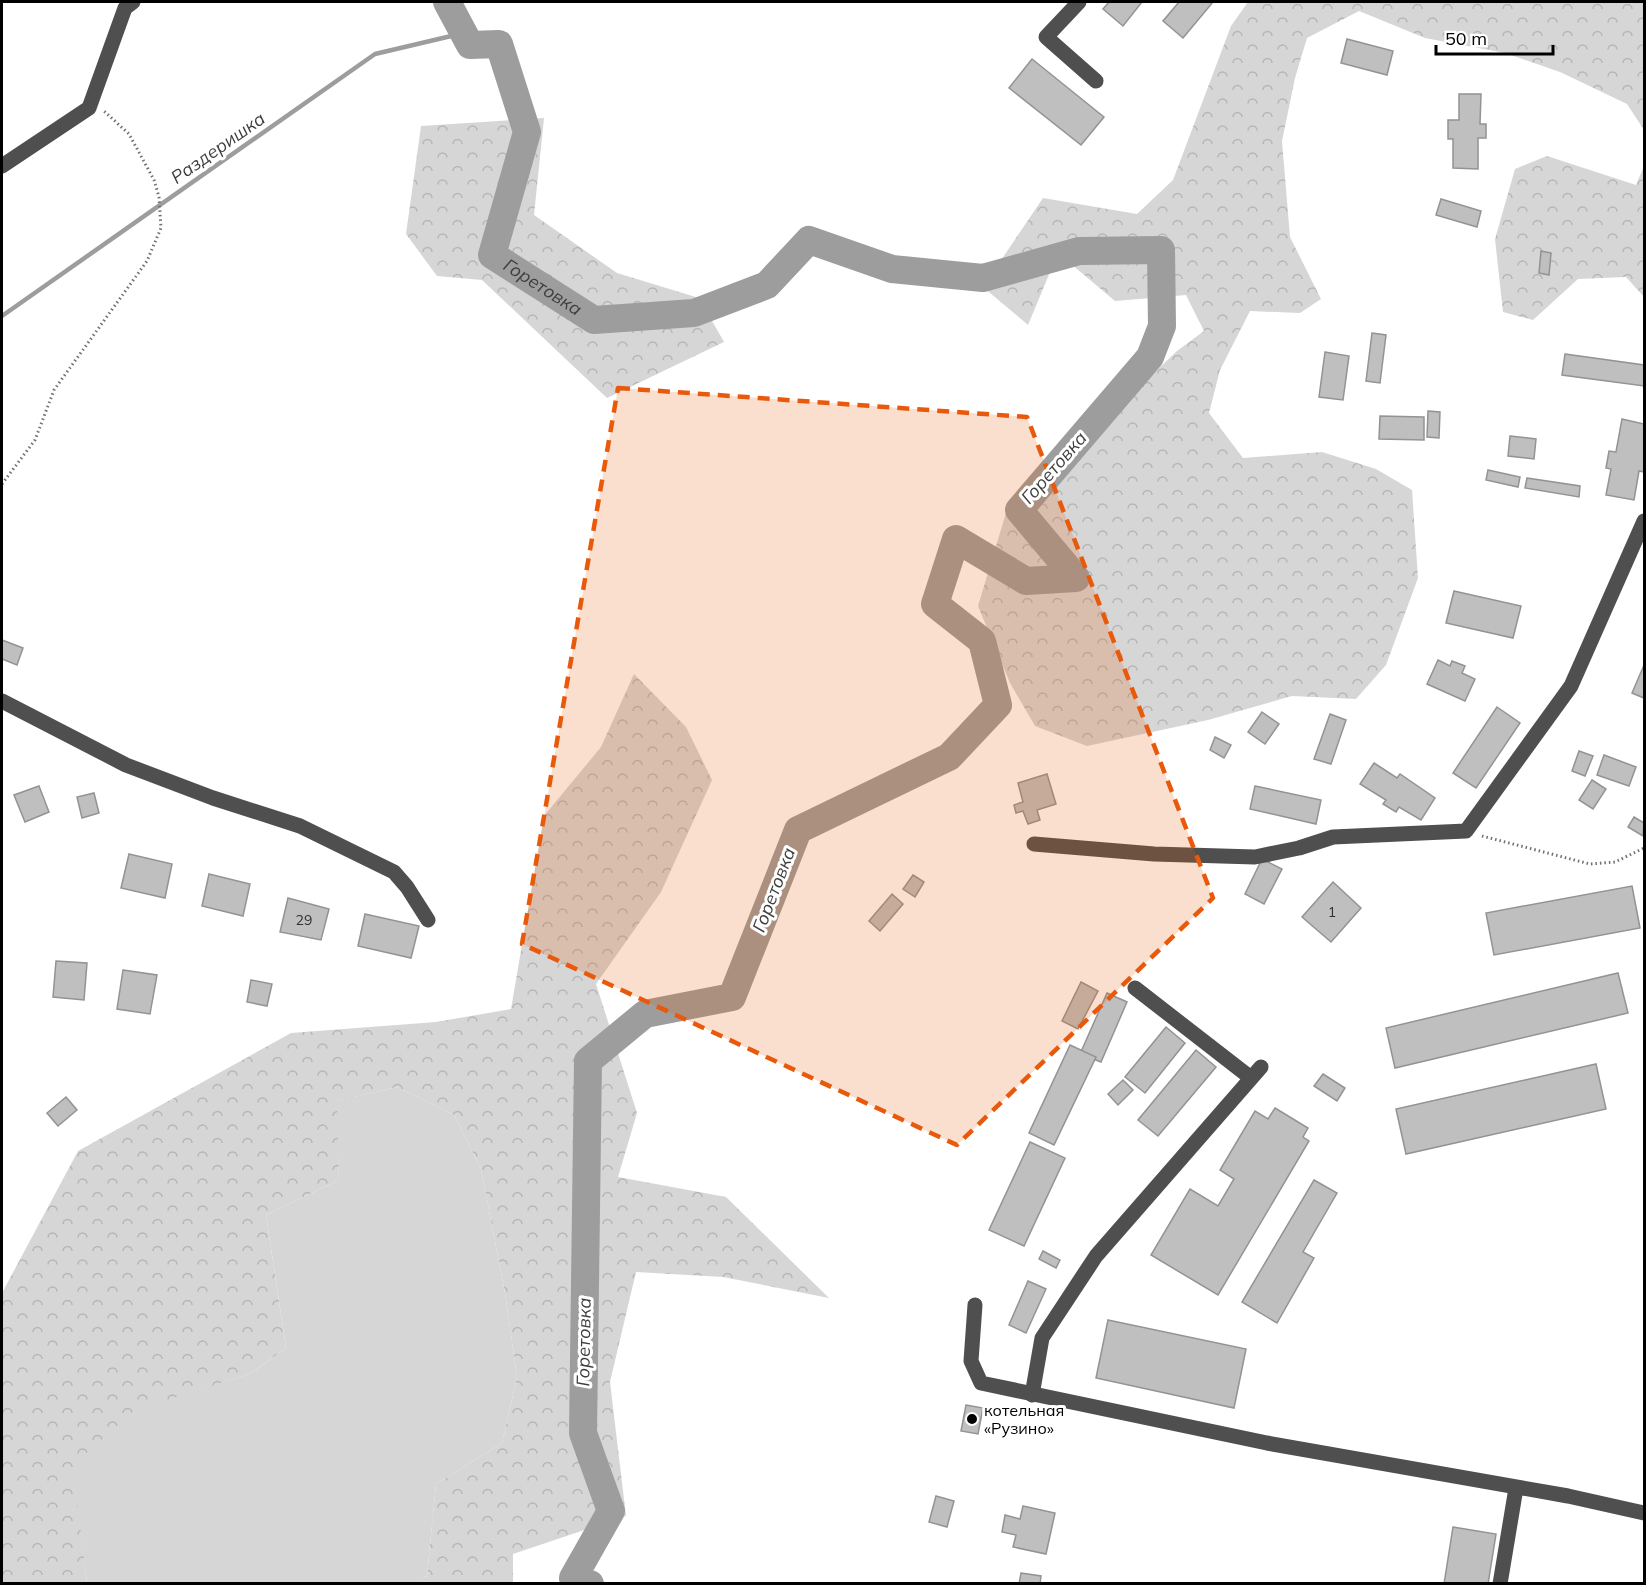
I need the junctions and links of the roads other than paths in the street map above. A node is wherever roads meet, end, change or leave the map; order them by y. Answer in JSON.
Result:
{"nodes":[{"id":1,"x":1079,"y":2,"type":"edge"},
{"id":2,"x":126,"y":4,"type":"edge"},
{"id":3,"x":1096,"y":81,"type":"dead end"},
{"id":4,"x":2,"y":166,"type":"edge"},
{"id":5,"x":1644,"y":521,"type":"edge"},
{"id":6,"x":2,"y":700,"type":"edge"},
{"id":7,"x":1034,"y":844,"type":"dead end"},
{"id":8,"x":428,"y":920,"type":"dead end"},
{"id":9,"x":1135,"y":988,"type":"dead end"},
{"id":10,"x":975,"y":1305,"type":"dead end"},
{"id":11,"x":1032,"y":1395,"type":"junction"},
{"id":12,"x":1516,"y":1488,"type":"junction"},
{"id":13,"x":1644,"y":1513,"type":"edge"},
{"id":14,"x":1500,"y":1584,"type":"edge"}],
"edges":[{"from":1,"to":3,"type":"street"},
{"from":2,"to":4,"type":"street"},
{"from":5,"to":7,"type":"street"},
{"from":6,"to":8,"type":"street"},
{"from":9,"to":11,"type":"street"},
{"from":10,"to":11,"type":"street"},
{"from":11,"to":12,"type":"street"},
{"from":12,"to":13,"type":"street"},
{"from":12,"to":14,"type":"street"}]}
